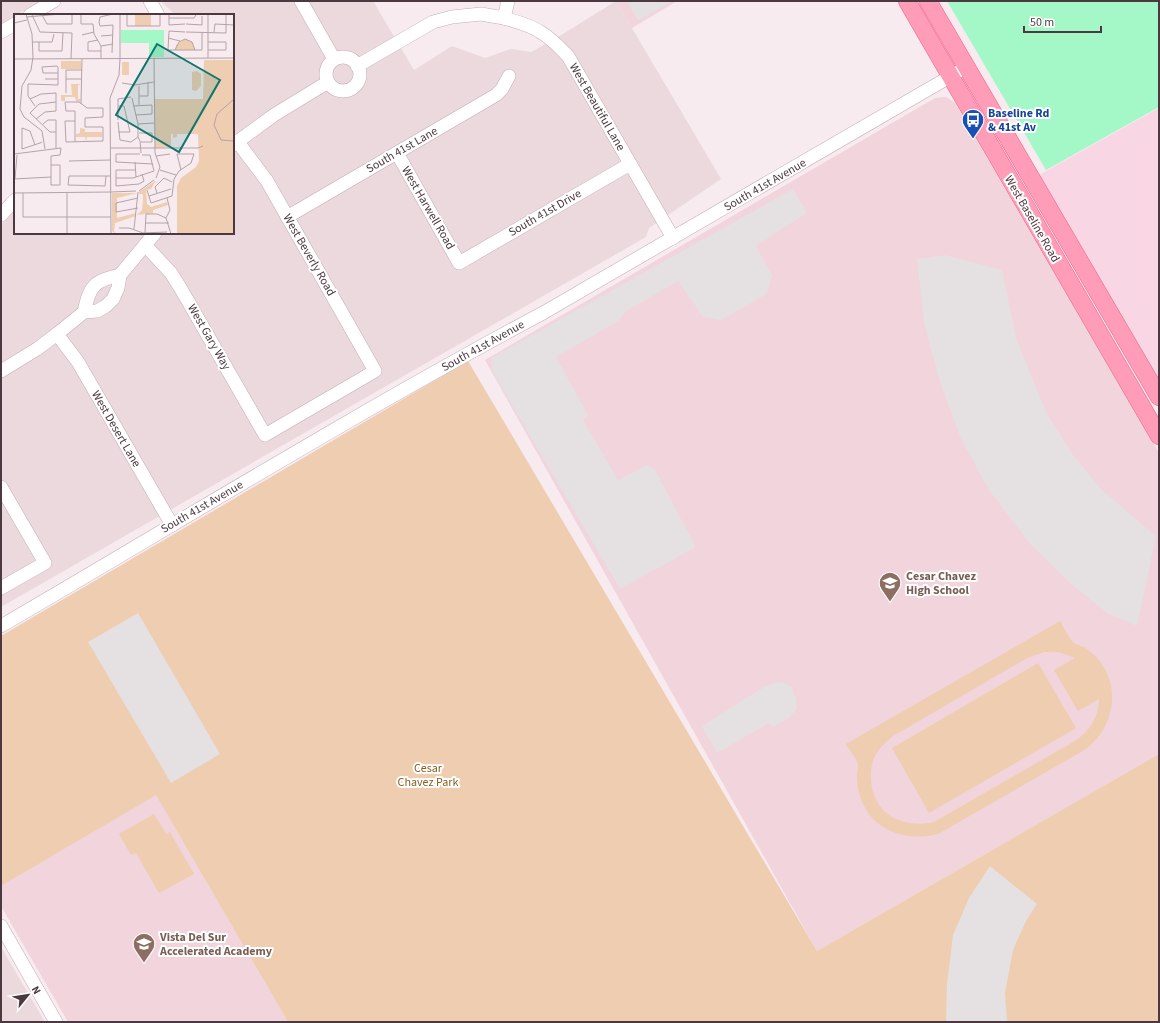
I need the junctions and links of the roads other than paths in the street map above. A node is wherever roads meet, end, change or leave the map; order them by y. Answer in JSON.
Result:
{"nodes":[{"id":1,"x":54,"y":1,"type":"edge"},
{"id":2,"x":150,"y":1,"type":"edge"},
{"id":3,"x":301,"y":1,"type":"edge"},
{"id":4,"x":508,"y":1,"type":"edge"},
{"id":5,"x":907,"y":1,"type":"edge"},
{"id":6,"x":928,"y":1,"type":"edge"},
{"id":7,"x":32,"y":14,"type":"edge"},
{"id":8,"x":157,"y":14,"type":"edge"},
{"id":9,"x":504,"y":18,"type":"junction"},
{"id":10,"x":14,"y":25,"type":"edge"},
{"id":11,"x":1,"y":32,"type":"edge"},
{"id":12,"x":334,"y":59,"type":"junction"},
{"id":13,"x":357,"y":66,"type":"junction"},
{"id":14,"x":966,"y":67,"type":"junction"},
{"id":15,"x":508,"y":76,"type":"dead end"},
{"id":16,"x":951,"y":77,"type":"junction"},
{"id":17,"x":328,"y":82,"type":"junction"},
{"id":18,"x":235,"y":143,"type":"edge"},
{"id":19,"x":397,"y":154,"type":"junction"},
{"id":20,"x":630,"y":164,"type":"junction"},
{"id":21,"x":14,"y":201,"type":"edge"},
{"id":22,"x":1,"y":214,"type":"edge"},
{"id":23,"x":287,"y":217,"type":"junction"},
{"id":24,"x":154,"y":234,"type":"edge"},
{"id":25,"x":673,"y":238,"type":"junction"},
{"id":26,"x":145,"y":245,"type":"junction"},
{"id":27,"x":460,"y":263,"type":"joint"},
{"id":28,"x":120,"y":275,"type":"junction"},
{"id":29,"x":84,"y":312,"type":"junction"},
{"id":30,"x":57,"y":334,"type":"junction"},
{"id":31,"x":1,"y":371,"type":"edge"},
{"id":32,"x":1159,"y":397,"type":"edge"},
{"id":33,"x":265,"y":435,"type":"joint"},
{"id":34,"x":1159,"y":436,"type":"edge"},
{"id":35,"x":1,"y":487,"type":"edge"},
{"id":36,"x":172,"y":525,"type":"junction"},
{"id":37,"x":1,"y":588,"type":"edge"},
{"id":38,"x":1,"y":626,"type":"edge"},
{"id":39,"x":1,"y":926,"type":"edge"},
{"id":40,"x":56,"y":1022,"type":"edge"}],
"edges":[{"from":1,"to":7,"type":"street"},
{"from":2,"to":8,"type":"street"},
{"from":3,"to":12,"type":"street"},
{"from":4,"to":9,"type":"street"},
{"from":5,"to":16,"type":"main road","name":"West Baseline Road"},
{"from":6,"to":14,"type":"main road","name":"West Baseline Road"},
{"from":9,"to":13,"type":"street","name":"West Beautiful Lane"},
{"from":9,"to":20,"type":"street","name":"West Beautiful Lane"},
{"from":10,"to":11,"type":"street"},
{"from":12,"to":13,"type":"street"},
{"from":12,"to":17,"type":"street"},
{"from":13,"to":17,"type":"street"},
{"from":14,"to":16,"type":"street","name":"South 41st Avenue"},
{"from":14,"to":32,"type":"main road","name":"West Baseline Road"},
{"from":15,"to":19,"type":"street","name":"South 41st Lane"},
{"from":16,"to":25,"type":"street","name":"South 41st Avenue"},
{"from":16,"to":34,"type":"main road","name":"West Baseline Road"},
{"from":17,"to":18,"type":"street"},
{"from":18,"to":23,"type":"street","name":"West Beverly Road"},
{"from":19,"to":23,"type":"street","name":"South 41st Lane"},
{"from":19,"to":27,"type":"street","name":"West Harwell Road"},
{"from":20,"to":25,"type":"street","name":"West Beautiful Lane"},
{"from":20,"to":27,"type":"street","name":"South 41st Drive"},
{"from":21,"to":22,"type":"street"},
{"from":23,"to":33,"type":"street","name":"West Beverly Road"},
{"from":24,"to":26,"type":"street"},
{"from":25,"to":36,"type":"street","name":"South 41st Avenue"},
{"from":26,"to":28,"type":"street"},
{"from":26,"to":33,"type":"street","name":"West Gary Way"},
{"from":28,"to":29,"type":"street"},
{"from":28,"to":29,"type":"street"},
{"from":29,"to":30,"type":"street"},
{"from":30,"to":31,"type":"street"},
{"from":30,"to":36,"type":"street","name":"West Desert Lane"},
{"from":35,"to":37,"type":"street"},
{"from":36,"to":38,"type":"street","name":"South 41st Avenue"},
{"from":39,"to":40,"type":"street"}]}
